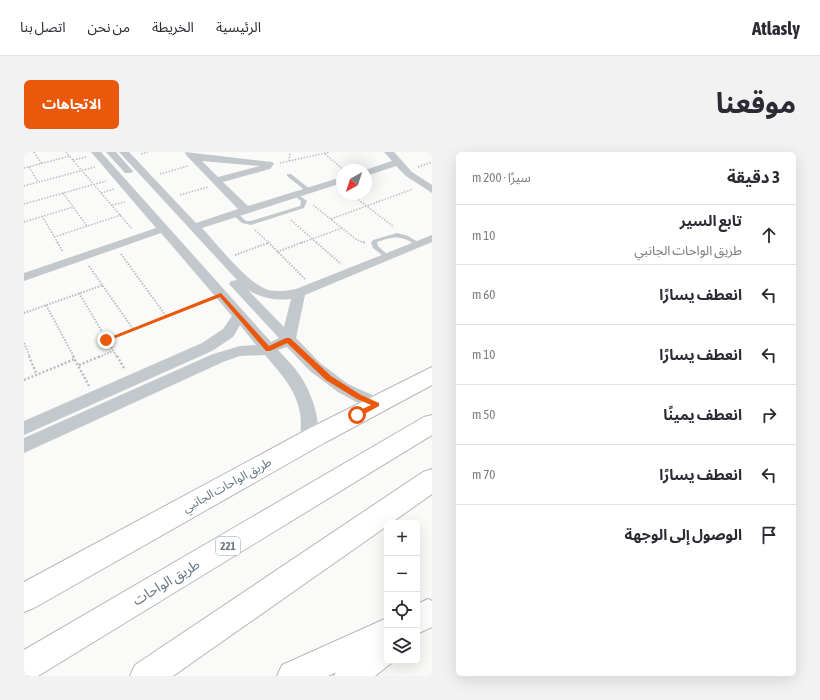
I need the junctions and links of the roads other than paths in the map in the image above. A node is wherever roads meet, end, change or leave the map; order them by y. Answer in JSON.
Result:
{"nodes":[{"id":1,"x":96,"y":152,"type":"edge"},
{"id":2,"x":124,"y":152,"type":"edge"},
{"id":3,"x":389,"y":152,"type":"edge"},
{"id":4,"x":108,"y":158,"type":"edge"},
{"id":5,"x":193,"y":158,"type":"edge"},
{"id":6,"x":399,"y":162,"type":"junction"},
{"id":7,"x":372,"y":171,"type":"edge"},
{"id":8,"x":289,"y":175,"type":"dead end"},
{"id":9,"x":144,"y":181,"type":"junction"},
{"id":10,"x":217,"y":182,"type":"junction"},
{"id":11,"x":336,"y":182,"type":"edge"},
{"id":12,"x":127,"y":188,"type":"junction"},
{"id":13,"x":428,"y":188,"type":"edge"},
{"id":14,"x":308,"y":191,"type":"junction"},
{"id":15,"x":296,"y":194,"type":"junction"},
{"id":16,"x":240,"y":212,"type":"junction"},
{"id":17,"x":194,"y":227,"type":"junction"},
{"id":18,"x":163,"y":229,"type":"junction"},
{"id":19,"x":432,"y":238,"type":"edge"},
{"id":20,"x":418,"y":244,"type":"junction"},
{"id":21,"x":387,"y":257,"type":"junction"},
{"id":22,"x":24,"y":277,"type":"edge"},
{"id":23,"x":299,"y":293,"type":"junction"},
{"id":24,"x":239,"y":316,"type":"junction"},
{"id":25,"x":288,"y":340,"type":"junction"},
{"id":26,"x":268,"y":349,"type":"junction"},
{"id":27,"x":315,"y":367,"type":"junction"},
{"id":28,"x":432,"y":376,"type":"edge"},
{"id":29,"x":293,"y":377,"type":"junction"},
{"id":30,"x":377,"y":404,"type":"junction"},
{"id":31,"x":432,"y":424,"type":"edge"},
{"id":32,"x":24,"y":428,"type":"edge"},
{"id":33,"x":309,"y":440,"type":"junction"},
{"id":34,"x":24,"y":446,"type":"edge"},
{"id":35,"x":432,"y":480,"type":"edge"},
{"id":36,"x":24,"y":598,"type":"edge"},
{"id":37,"x":384,"y":634,"type":"edge"},
{"id":38,"x":384,"y":648,"type":"edge"},
{"id":39,"x":24,"y":667,"type":"edge"},
{"id":40,"x":146,"y":676,"type":"edge"},
{"id":41,"x":293,"y":676,"type":"edge"},
{"id":42,"x":350,"y":676,"type":"edge"}],
"edges":[{"from":1,"to":4,"type":"street"},
{"from":2,"to":9,"type":"street"},
{"from":3,"to":6,"type":"street"},
{"from":4,"to":9,"type":"street"},
{"from":4,"to":12,"type":"street"},
{"from":5,"to":10,"type":"street"},
{"from":5,"to":10,"type":"street"},
{"from":6,"to":7,"type":"street"},
{"from":6,"to":13,"type":"street"},
{"from":8,"to":14,"type":"lane"},
{"from":9,"to":12,"type":"street"},
{"from":9,"to":17,"type":"street"},
{"from":9,"to":25,"type":"street"},
{"from":10,"to":16,"type":"street"},
{"from":11,"to":14,"type":"street"},
{"from":12,"to":18,"type":"street"},
{"from":14,"to":15,"type":"street"},
{"from":15,"to":16,"type":"street"},
{"from":15,"to":16,"type":"lane"},
{"from":16,"to":17,"type":"street"},
{"from":17,"to":23,"type":"street"},
{"from":18,"to":22,"type":"street"},
{"from":18,"to":24,"type":"street"},
{"from":19,"to":20,"type":"street"},
{"from":20,"to":21,"type":"street"},
{"from":20,"to":21,"type":"lane"},
{"from":21,"to":23,"type":"street"},
{"from":23,"to":25,"type":"street"},
{"from":24,"to":26,"type":"street"},
{"from":24,"to":32,"type":"street"},
{"from":25,"to":26,"type":"street"},
{"from":25,"to":27,"type":"street"},
{"from":26,"to":29,"type":"street"},
{"from":26,"to":34,"type":"street"},
{"from":27,"to":29,"type":"street"},
{"from":27,"to":30,"type":"street"},
{"from":28,"to":30,"type":"main road","name":"طريق الواحات الجانبي"},
{"from":29,"to":33,"type":"street"},
{"from":30,"to":33,"type":"main road","name":"طريق الواحات الجانبي"},
{"from":31,"to":39,"type":"main road","name":"طريق الواحات","number":"221"},
{"from":33,"to":36,"type":"main road","name":"طريق الواحات الجانبي"},
{"from":35,"to":40,"type":"main road"},
{"from":37,"to":41,"type":"main road"},
{"from":38,"to":42,"type":"main road"}]}
